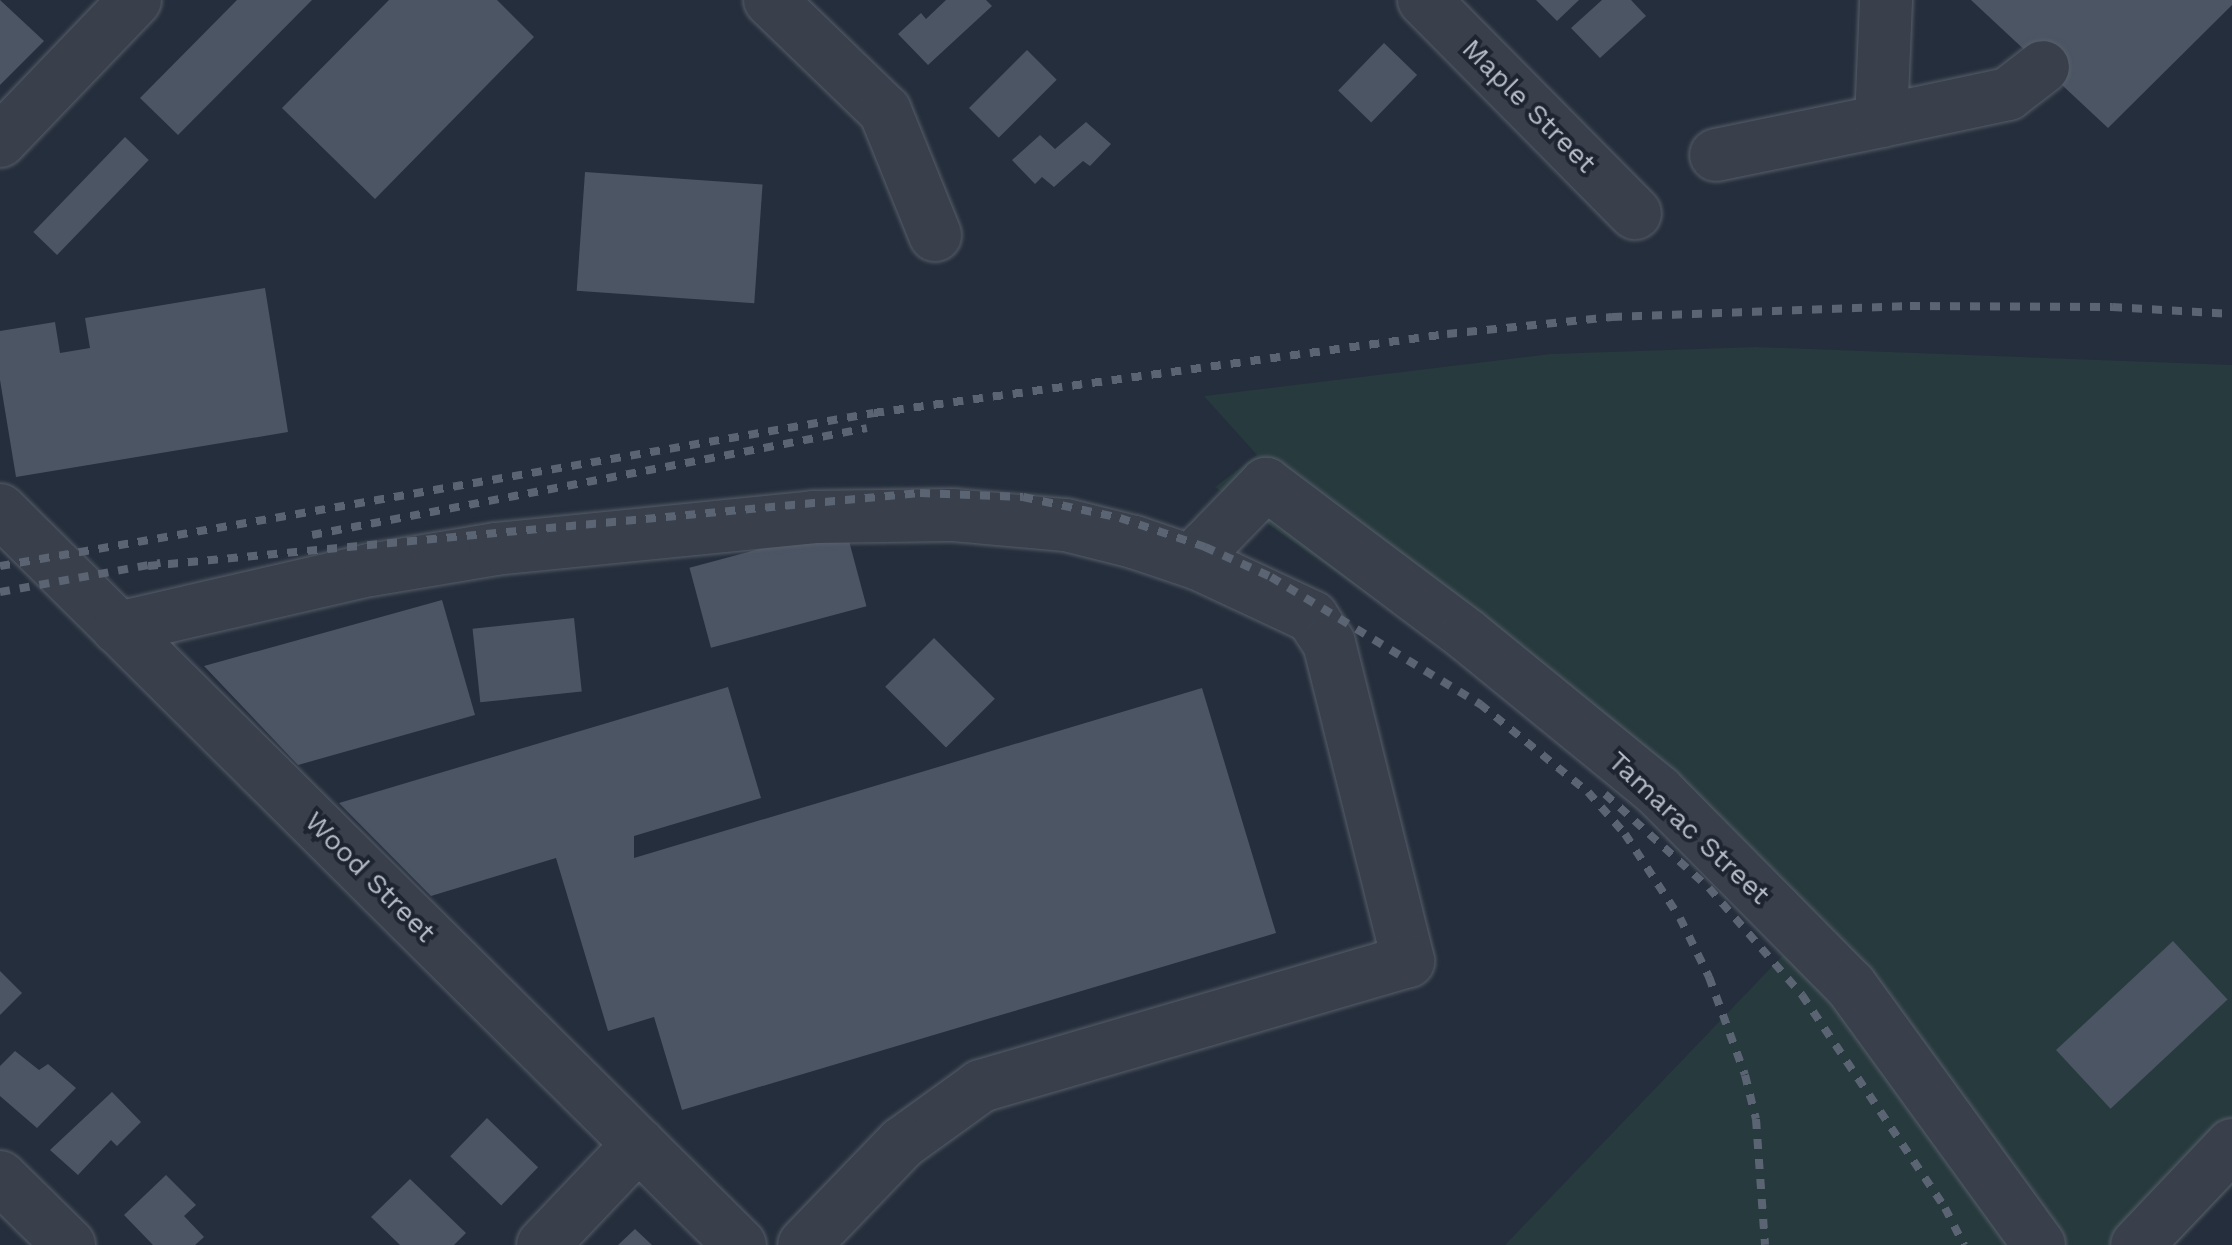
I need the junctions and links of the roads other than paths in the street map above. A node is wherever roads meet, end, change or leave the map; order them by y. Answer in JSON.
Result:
{"nodes":[{"id":1,"x":136,"y":0,"type":"edge"},
{"id":2,"x":770,"y":0,"type":"edge"},
{"id":3,"x":1424,"y":0,"type":"edge"},
{"id":4,"x":1886,"y":0,"type":"edge"},
{"id":5,"x":2043,"y":67,"type":"dead end"},
{"id":6,"x":1881,"y":121,"type":"junction"},
{"id":7,"x":0,"y":142,"type":"edge"},
{"id":8,"x":1716,"y":155,"type":"dead end"},
{"id":9,"x":1635,"y":213,"type":"dead end"},
{"id":10,"x":935,"y":235,"type":"dead end"},
{"id":11,"x":0,"y":510,"type":"edge"},
{"id":12,"x":1199,"y":564,"type":"junction"},
{"id":13,"x":118,"y":628,"type":"junction"},
{"id":14,"x":639,"y":1144,"type":"junction"},
{"id":15,"x":2232,"y":1145,"type":"edge"},
{"id":16,"x":0,"y":1176,"type":"edge"},
{"id":17,"x":69,"y":1245,"type":"edge"},
{"id":18,"x":543,"y":1245,"type":"edge"},
{"id":19,"x":740,"y":1245,"type":"edge"},
{"id":20,"x":804,"y":1245,"type":"edge"},
{"id":21,"x":2039,"y":1245,"type":"edge"},
{"id":22,"x":2137,"y":1245,"type":"edge"}],
"edges":[{"from":1,"to":7,"type":"street"},
{"from":2,"to":10,"type":"street"},
{"from":3,"to":9,"type":"street","name":"Maple Street"},
{"from":4,"to":6,"type":"street"},
{"from":5,"to":6,"type":"street"},
{"from":6,"to":8,"type":"street"},
{"from":11,"to":13,"type":"street","name":"Wood Street"},
{"from":12,"to":13,"type":"street"},
{"from":12,"to":20,"type":"street"},
{"from":12,"to":21,"type":"street","name":"Tamarac Street"},
{"from":13,"to":14,"type":"street","name":"Wood Street"},
{"from":14,"to":18,"type":"street"},
{"from":14,"to":19,"type":"street","name":"Wood Street"},
{"from":15,"to":22,"type":"street"},
{"from":16,"to":17,"type":"street"}]}
